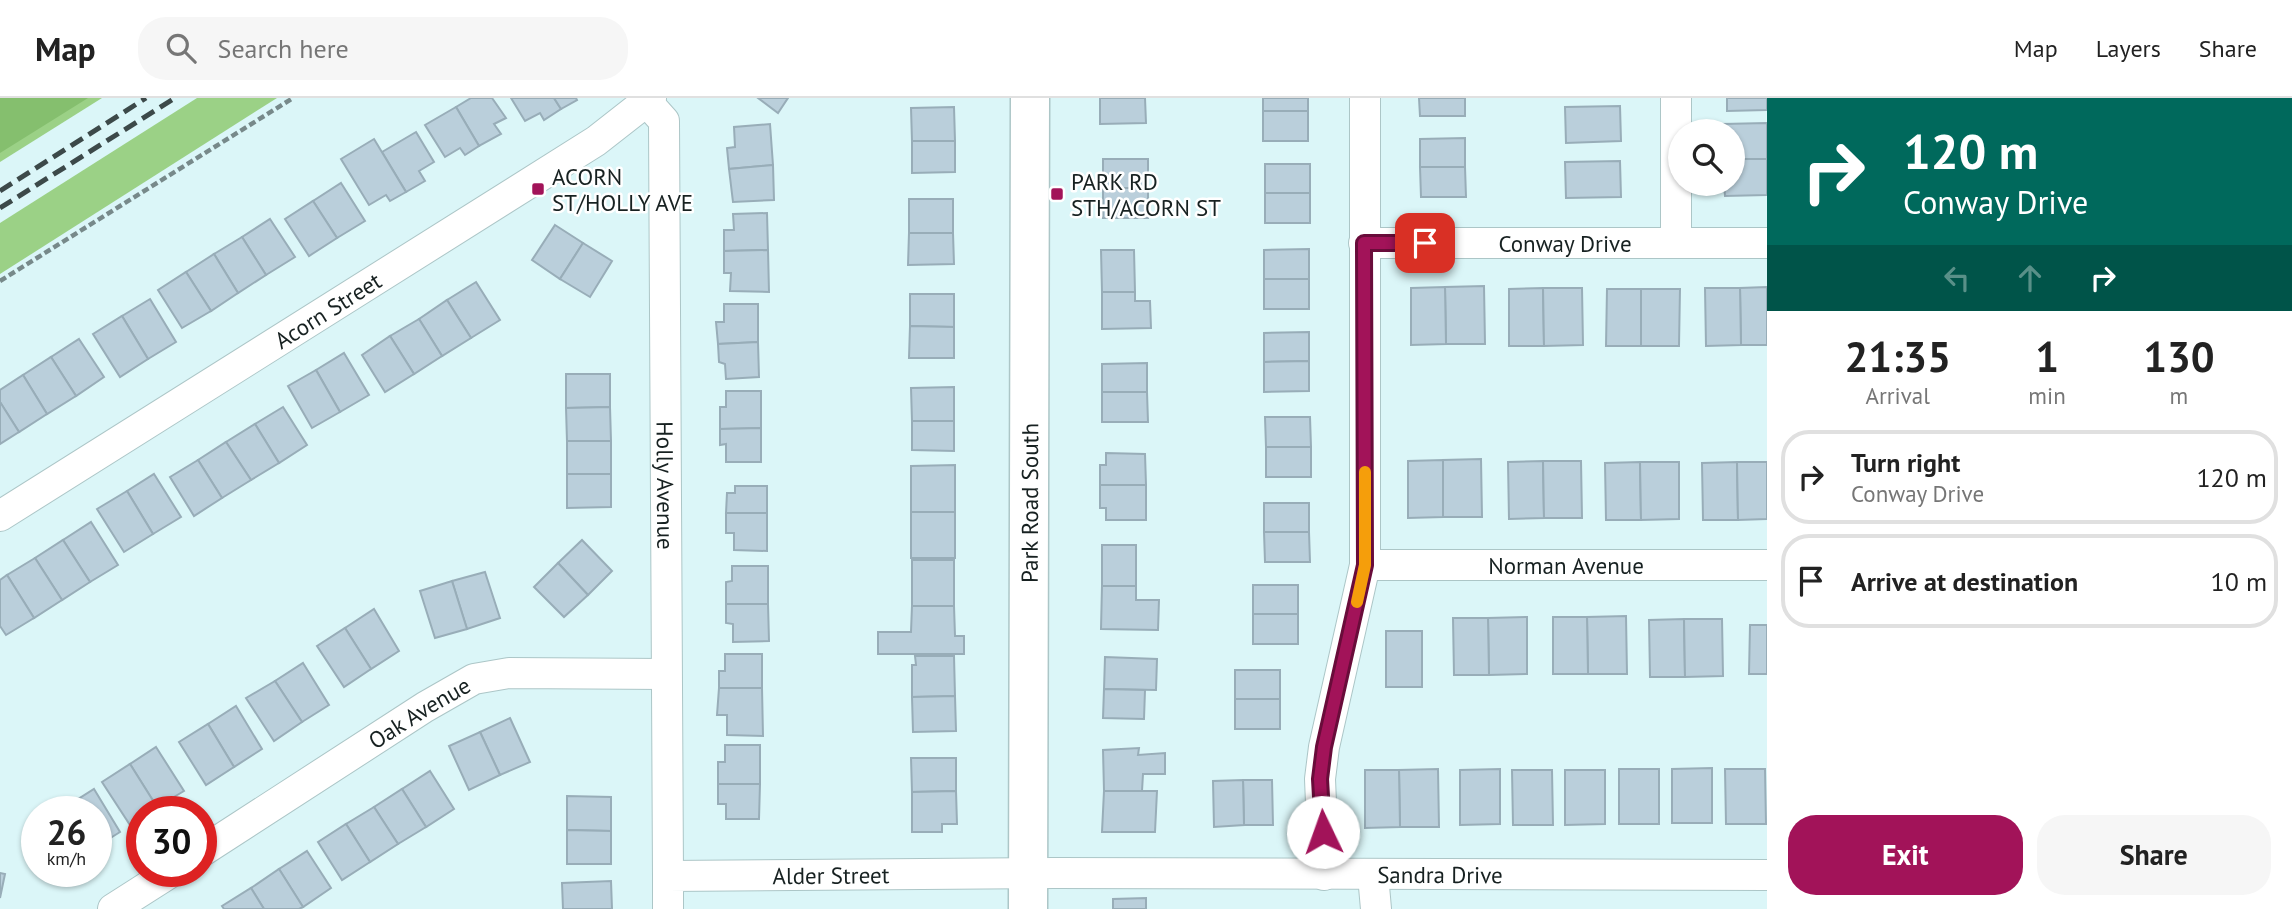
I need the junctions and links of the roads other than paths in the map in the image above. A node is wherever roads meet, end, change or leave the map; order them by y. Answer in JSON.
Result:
{"nodes":[{"id":1,"x":1030,"y":98,"type":"edge"},
{"id":2,"x":1365,"y":98,"type":"edge"},
{"id":3,"x":1676,"y":98,"type":"edge"},
{"id":4,"x":649,"y":100,"type":"edge"},
{"id":5,"x":1364,"y":243,"type":"junction"},
{"id":6,"x":1676,"y":243,"type":"junction"},
{"id":7,"x":1767,"y":243,"type":"edge"},
{"id":8,"x":0,"y":516,"type":"edge"},
{"id":9,"x":1365,"y":565,"type":"junction"},
{"id":10,"x":1767,"y":565,"type":"edge"},
{"id":11,"x":666,"y":674,"type":"junction"},
{"id":12,"x":217,"y":842,"type":"edge"},
{"id":13,"x":1324,"y":874,"type":"junction"},
{"id":14,"x":1373,"y":875,"type":"junction"},
{"id":15,"x":1767,"y":875,"type":"edge"},
{"id":16,"x":668,"y":876,"type":"junction"},
{"id":17,"x":147,"y":887,"type":"edge"},
{"id":18,"x":1028,"y":891,"type":"edge"},
{"id":19,"x":113,"y":909,"type":"edge"},
{"id":20,"x":668,"y":909,"type":"edge"},
{"id":21,"x":1376,"y":909,"type":"edge"}],
"edges":[{"from":1,"to":18,"type":"street","name":"Park Road South"},
{"from":2,"to":5,"type":"street"},
{"from":3,"to":6,"type":"street"},
{"from":4,"to":8,"type":"street","name":"Acorn Street"},
{"from":4,"to":11,"type":"street","name":"Holly Avenue"},
{"from":5,"to":6,"type":"street","name":"Conway Drive"},
{"from":5,"to":9,"type":"street"},
{"from":6,"to":7,"type":"street","name":"Conway Drive"},
{"from":9,"to":10,"type":"street","name":"Norman Avenue"},
{"from":9,"to":13,"type":"street"},
{"from":11,"to":12,"type":"street","name":"Oak Avenue"},
{"from":11,"to":16,"type":"street","name":"Holly Avenue"},
{"from":13,"to":14,"type":"street","name":"Sandra Drive"},
{"from":13,"to":18,"type":"street","name":"Sandra Drive"},
{"from":14,"to":15,"type":"street","name":"Sandra Drive"},
{"from":14,"to":21,"type":"street"},
{"from":16,"to":18,"type":"street","name":"Alder Street"},
{"from":16,"to":20,"type":"street"},
{"from":17,"to":19,"type":"street"}]}
